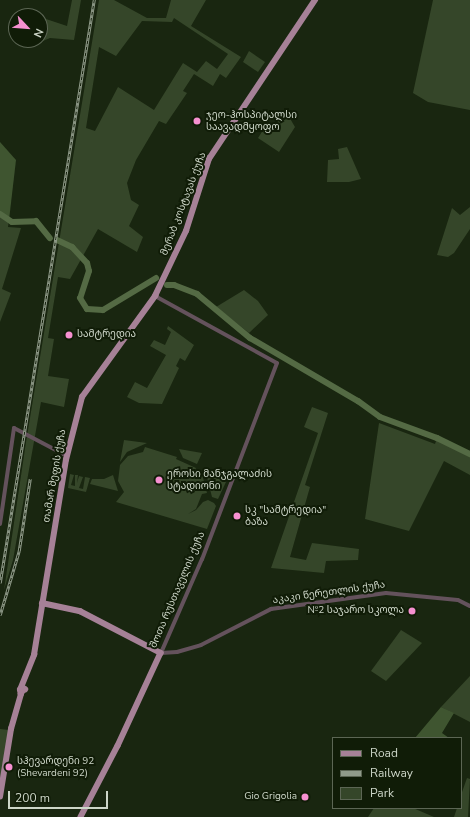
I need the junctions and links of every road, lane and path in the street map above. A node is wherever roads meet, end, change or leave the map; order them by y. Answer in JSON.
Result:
{"nodes":[{"id":1,"x":314,"y":0,"type":"edge"},
{"id":2,"x":155,"y":296,"type":"junction"},
{"id":3,"x":67,"y":456,"type":"junction"},
{"id":4,"x":0,"y":524,"type":"edge"},
{"id":5,"x":42,"y":603,"type":"junction"},
{"id":6,"x":470,"y":606,"type":"edge"},
{"id":7,"x":161,"y":653,"type":"junction"},
{"id":8,"x":0,"y":797,"type":"edge"},
{"id":9,"x":80,"y":817,"type":"edge"}],
"edges":[{"from":1,"to":2,"type":"main road","name":"მერაბ კოსტავას ქუჩა"},
{"from":2,"to":3,"type":"main road","name":"თამარ მეფის ქუჩა"},
{"from":2,"to":7,"type":"street","name":"შოთა რუსთაველის ქუჩა"},
{"from":3,"to":4,"type":"street"},
{"from":3,"to":5,"type":"main road","name":"თამარ მეფის ქუჩა"},
{"from":5,"to":7,"type":"main road"},
{"from":5,"to":8,"type":"main road","name":"თამარ მეფის ქუჩა"},
{"from":6,"to":7,"type":"street","name":"აკაკი წერეთლის ქუჩა"},
{"from":7,"to":9,"type":"main road","name":"შოთა რუსთაველის ქუჩა"}]}
